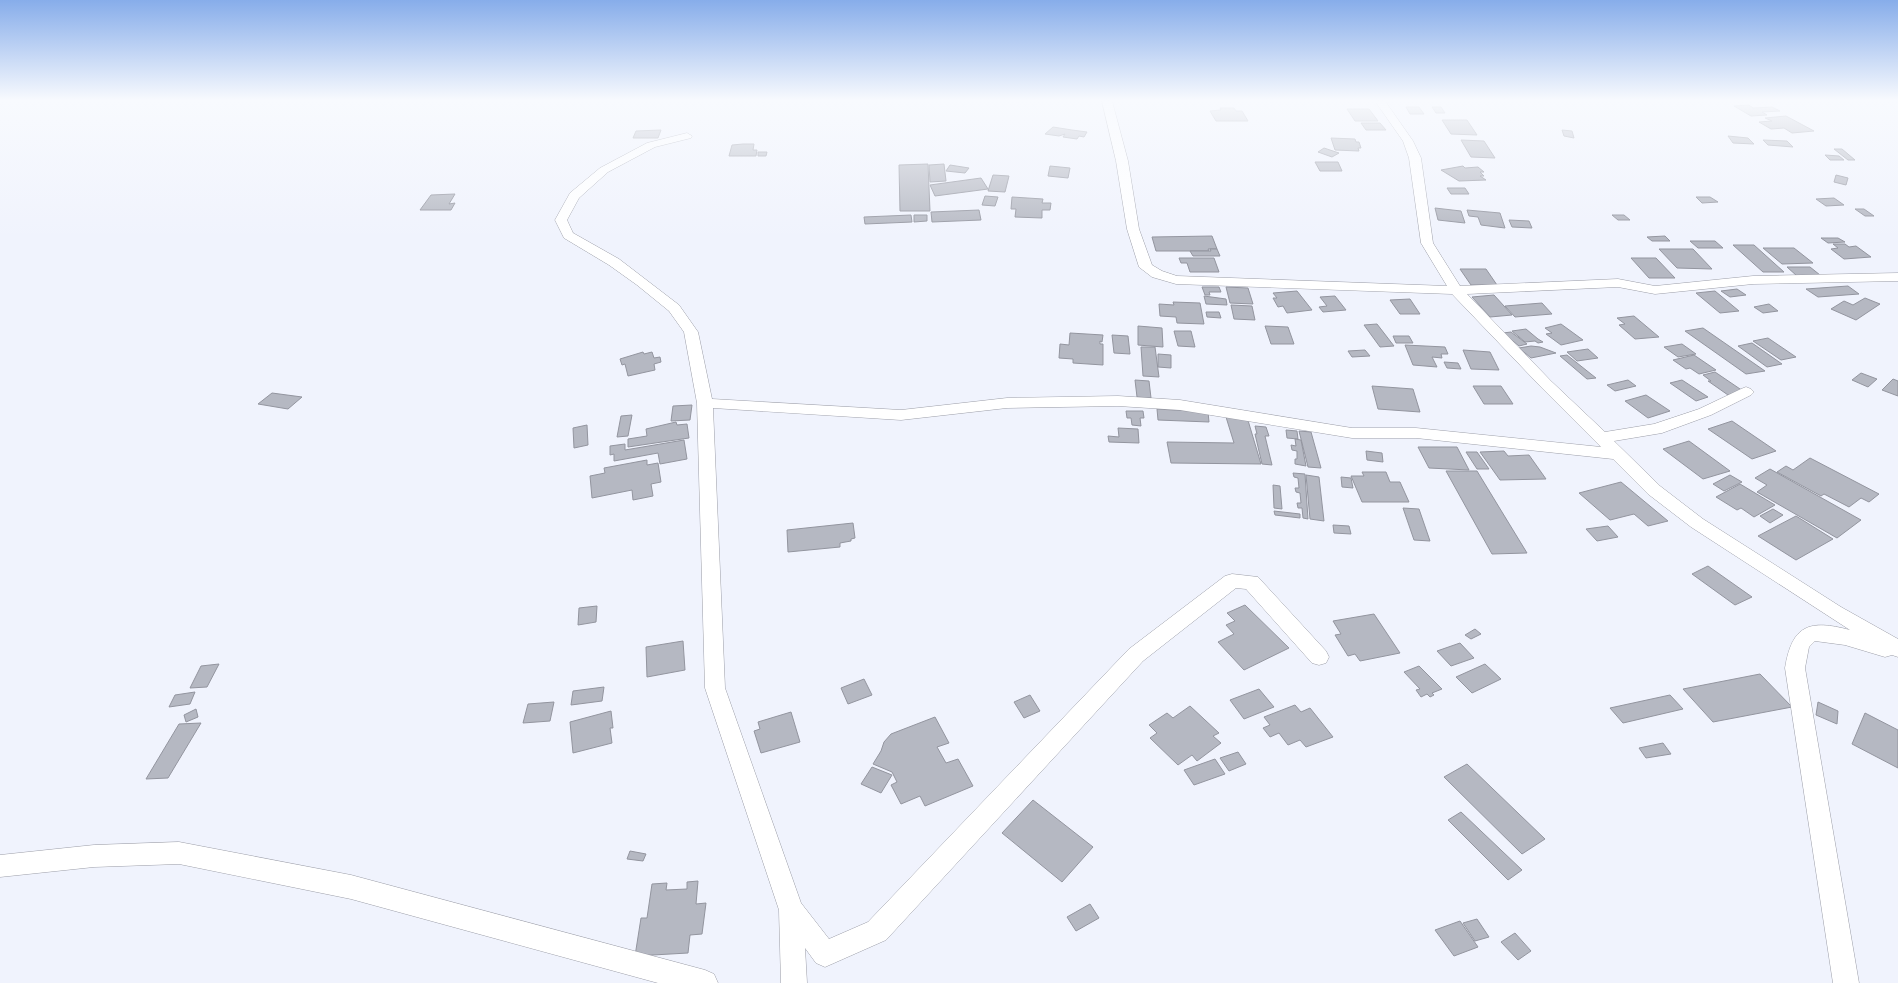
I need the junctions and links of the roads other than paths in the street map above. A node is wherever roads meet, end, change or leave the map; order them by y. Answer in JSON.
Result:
{"nodes":[{"id":1,"x":647,"y":147,"type":"edge"},
{"id":2,"x":1118,"y":147,"type":"edge"},
{"id":3,"x":1410,"y":147,"type":"edge"},
{"id":4,"x":1898,"y":277,"type":"edge"},
{"id":5,"x":1456,"y":290,"type":"junction"},
{"id":6,"x":1746,"y":392,"type":"dead end"},
{"id":7,"x":705,"y":403,"type":"junction"},
{"id":8,"x":1601,"y":438,"type":"junction"},
{"id":9,"x":1617,"y":454,"type":"junction"},
{"id":10,"x":1898,"y":651,"type":"edge"},
{"id":11,"x":1319,"y":657,"type":"dead end"},
{"id":12,"x":0,"y":866,"type":"edge"},
{"id":13,"x":791,"y":910,"type":"junction"},
{"id":14,"x":705,"y":983,"type":"edge"},
{"id":15,"x":794,"y":983,"type":"edge"},
{"id":16,"x":1846,"y":983,"type":"edge"}],
"edges":[{"from":1,"to":7,"type":"street"},
{"from":2,"to":5,"type":"street"},
{"from":3,"to":5,"type":"street"},
{"from":4,"to":5,"type":"street"},
{"from":5,"to":8,"type":"street"},
{"from":6,"to":8,"type":"street"},
{"from":7,"to":9,"type":"street"},
{"from":7,"to":13,"type":"street"},
{"from":8,"to":9,"type":"street"},
{"from":9,"to":10,"type":"street"},
{"from":10,"to":16,"type":"street"},
{"from":11,"to":13,"type":"street"},
{"from":12,"to":14,"type":"street"},
{"from":13,"to":15,"type":"street"}]}
